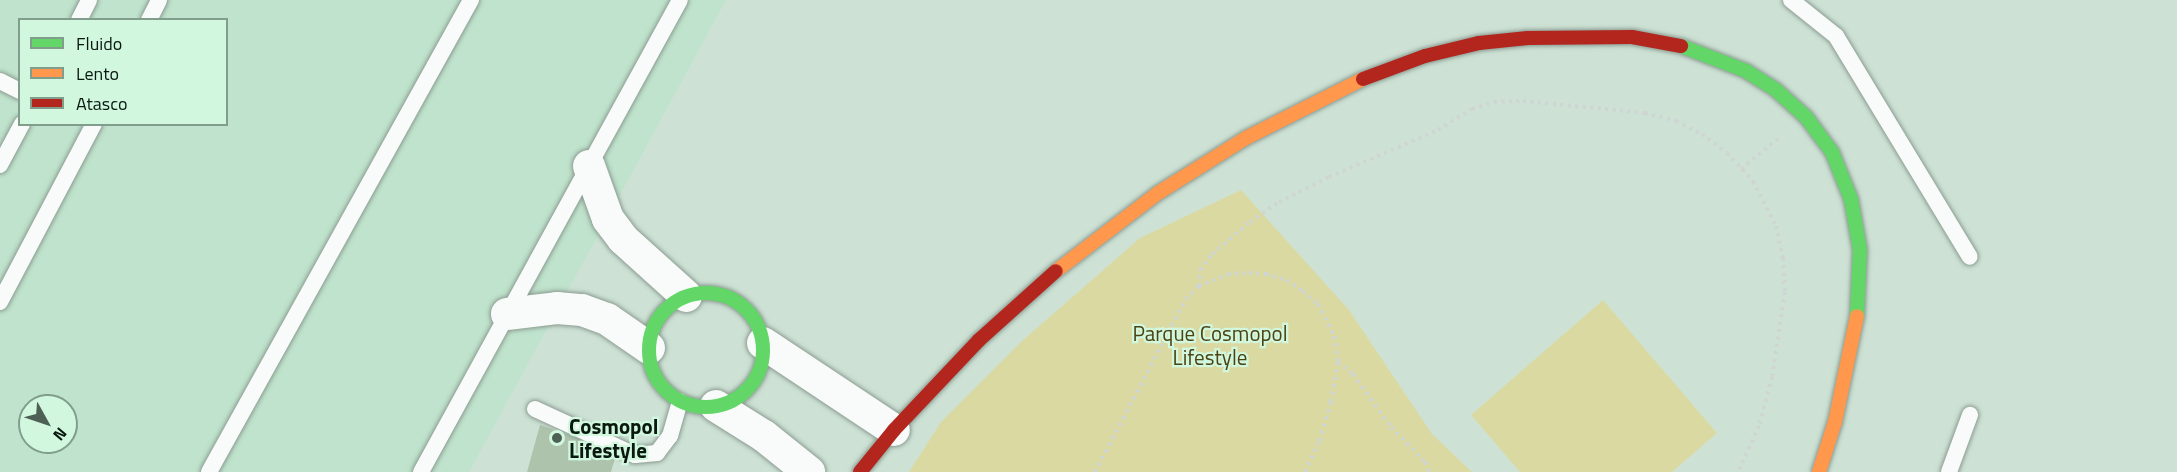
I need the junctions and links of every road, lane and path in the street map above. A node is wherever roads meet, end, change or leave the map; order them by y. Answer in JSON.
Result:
{"nodes":[{"id":1,"x":89,"y":0,"type":"edge"},
{"id":2,"x":159,"y":0,"type":"edge"},
{"id":3,"x":471,"y":0,"type":"edge"},
{"id":4,"x":680,"y":0,"type":"edge"},
{"id":5,"x":1791,"y":0,"type":"edge"},
{"id":6,"x":80,"y":18,"type":"edge"},
{"id":7,"x":150,"y":18,"type":"edge"},
{"id":8,"x":0,"y":81,"type":"edge"},
{"id":9,"x":18,"y":90,"type":"edge"},
{"id":10,"x":1806,"y":117,"type":"junction"},
{"id":11,"x":21,"y":126,"type":"edge"},
{"id":12,"x":93,"y":126,"type":"edge"},
{"id":13,"x":0,"y":165,"type":"edge"},
{"id":14,"x":589,"y":166,"type":"junction"},
{"id":15,"x":1741,"y":169,"type":"junction"},
{"id":16,"x":1970,"y":257,"type":"dead end"},
{"id":17,"x":1199,"y":286,"type":"junction"},
{"id":18,"x":686,"y":296,"type":"junction"},
{"id":19,"x":0,"y":302,"type":"edge"},
{"id":20,"x":507,"y":314,"type":"junction"},
{"id":21,"x":763,"y":343,"type":"junction"},
{"id":22,"x":650,"y":348,"type":"junction"},
{"id":23,"x":1338,"y":362,"type":"junction"},
{"id":24,"x":680,"y":401,"type":"junction"},
{"id":25,"x":716,"y":406,"type":"junction"},
{"id":26,"x":535,"y":409,"type":"dead end"},
{"id":27,"x":1970,"y":415,"type":"dead end"},
{"id":28,"x":894,"y":430,"type":"junction"},
{"id":29,"x":209,"y":472,"type":"edge"},
{"id":30,"x":421,"y":472,"type":"edge"},
{"id":31,"x":809,"y":472,"type":"edge"},
{"id":32,"x":860,"y":472,"type":"edge"},
{"id":33,"x":1095,"y":472,"type":"edge"},
{"id":34,"x":1305,"y":472,"type":"edge"},
{"id":35,"x":1429,"y":472,"type":"edge"},
{"id":36,"x":1738,"y":472,"type":"edge"},
{"id":37,"x":1819,"y":472,"type":"edge"},
{"id":38,"x":1949,"y":472,"type":"edge"}],
"edges":[{"from":1,"to":6,"type":"lane"},
{"from":2,"to":7,"type":"lane"},
{"from":3,"to":29,"type":"lane"},
{"from":4,"to":14,"type":"lane"},
{"from":5,"to":16,"type":"lane"},
{"from":8,"to":9,"type":"lane"},
{"from":10,"to":15,"type":"path"},
{"from":10,"to":28,"type":"street"},
{"from":10,"to":37,"type":"street"},
{"from":11,"to":13,"type":"lane"},
{"from":12,"to":19,"type":"lane"},
{"from":14,"to":18,"type":"street"},
{"from":14,"to":20,"type":"lane"},
{"from":15,"to":17,"type":"path"},
{"from":15,"to":36,"type":"path"},
{"from":17,"to":23,"type":"path"},
{"from":17,"to":33,"type":"path"},
{"from":18,"to":21,"type":"street"},
{"from":18,"to":22,"type":"street"},
{"from":20,"to":22,"type":"street"},
{"from":20,"to":30,"type":"lane"},
{"from":21,"to":25,"type":"street"},
{"from":21,"to":28,"type":"street"},
{"from":22,"to":24,"type":"street"},
{"from":23,"to":34,"type":"path"},
{"from":23,"to":35,"type":"path"},
{"from":24,"to":25,"type":"street"},
{"from":24,"to":26,"type":"lane"},
{"from":25,"to":31,"type":"street"},
{"from":27,"to":38,"type":"lane"},
{"from":28,"to":32,"type":"street"}]}
